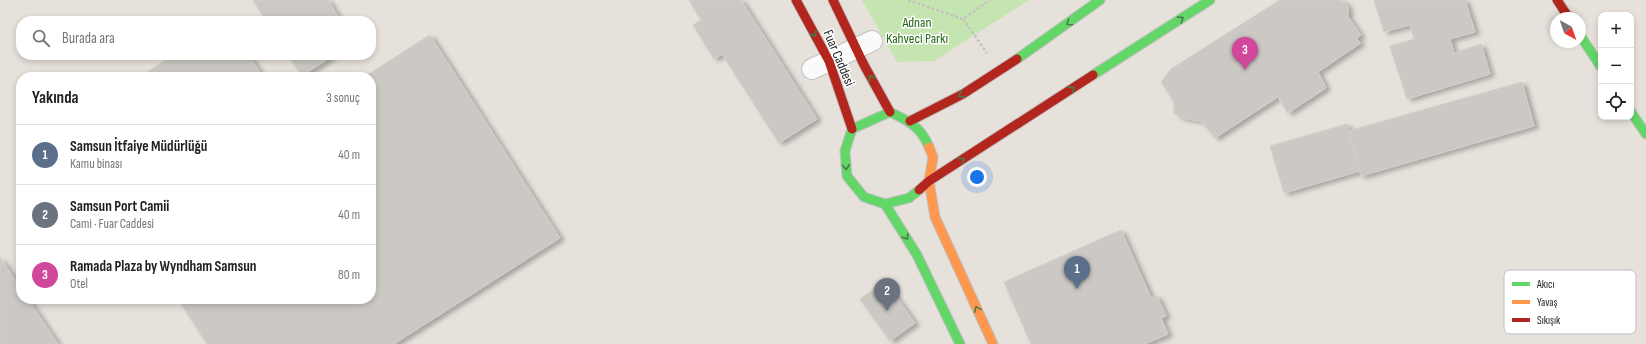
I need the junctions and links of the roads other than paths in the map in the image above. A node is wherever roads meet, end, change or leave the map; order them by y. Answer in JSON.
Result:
{"nodes":[{"id":1,"x":796,"y":0,"type":"edge"},
{"id":2,"x":833,"y":0,"type":"edge"},
{"id":3,"x":1100,"y":0,"type":"edge"},
{"id":4,"x":1210,"y":0,"type":"edge"},
{"id":5,"x":1557,"y":0,"type":"edge"},
{"id":6,"x":1565,"y":12,"type":"edge"},
{"id":7,"x":1586,"y":44,"type":"edge"},
{"id":8,"x":864,"y":45,"type":"junction"},
{"id":9,"x":1598,"y":62,"type":"edge"},
{"id":10,"x":820,"y":65,"type":"junction"},
{"id":11,"x":890,"y":112,"type":"junction"},
{"id":12,"x":1634,"y":116,"type":"edge"},
{"id":13,"x":910,"y":121,"type":"junction"},
{"id":14,"x":852,"y":129,"type":"junction"},
{"id":15,"x":1646,"y":134,"type":"edge"},
{"id":16,"x":929,"y":181,"type":"junction"},
{"id":17,"x":885,"y":204,"type":"junction"},
{"id":18,"x":960,"y":344,"type":"edge"},
{"id":19,"x":993,"y":344,"type":"edge"}],
"edges":[{"from":1,"to":10,"type":"street","name":"Fuar Caddesi","one_way":true},
{"from":2,"to":8,"type":"street","name":"Fuar Caddesi"},
{"from":3,"to":13,"type":"street","one_way":true},
{"from":16,"to":4,"type":"street","one_way":true},
{"from":5,"to":6,"type":"street"},
{"from":7,"to":9,"type":"street"},
{"from":8,"to":10,"type":"street"},
{"from":11,"to":8,"type":"street","name":"Fuar Caddesi","one_way":true},
{"from":10,"to":14,"type":"street","name":"Fuar Caddesi"},
{"from":11,"to":13,"type":"street"},
{"from":11,"to":14,"type":"street"},
{"from":12,"to":15,"type":"street"},
{"from":13,"to":16,"type":"street"},
{"from":14,"to":17,"type":"street","one_way":true},
{"from":16,"to":17,"type":"street"},
{"from":19,"to":16,"type":"street","one_way":true},
{"from":17,"to":18,"type":"street","one_way":true}]}
